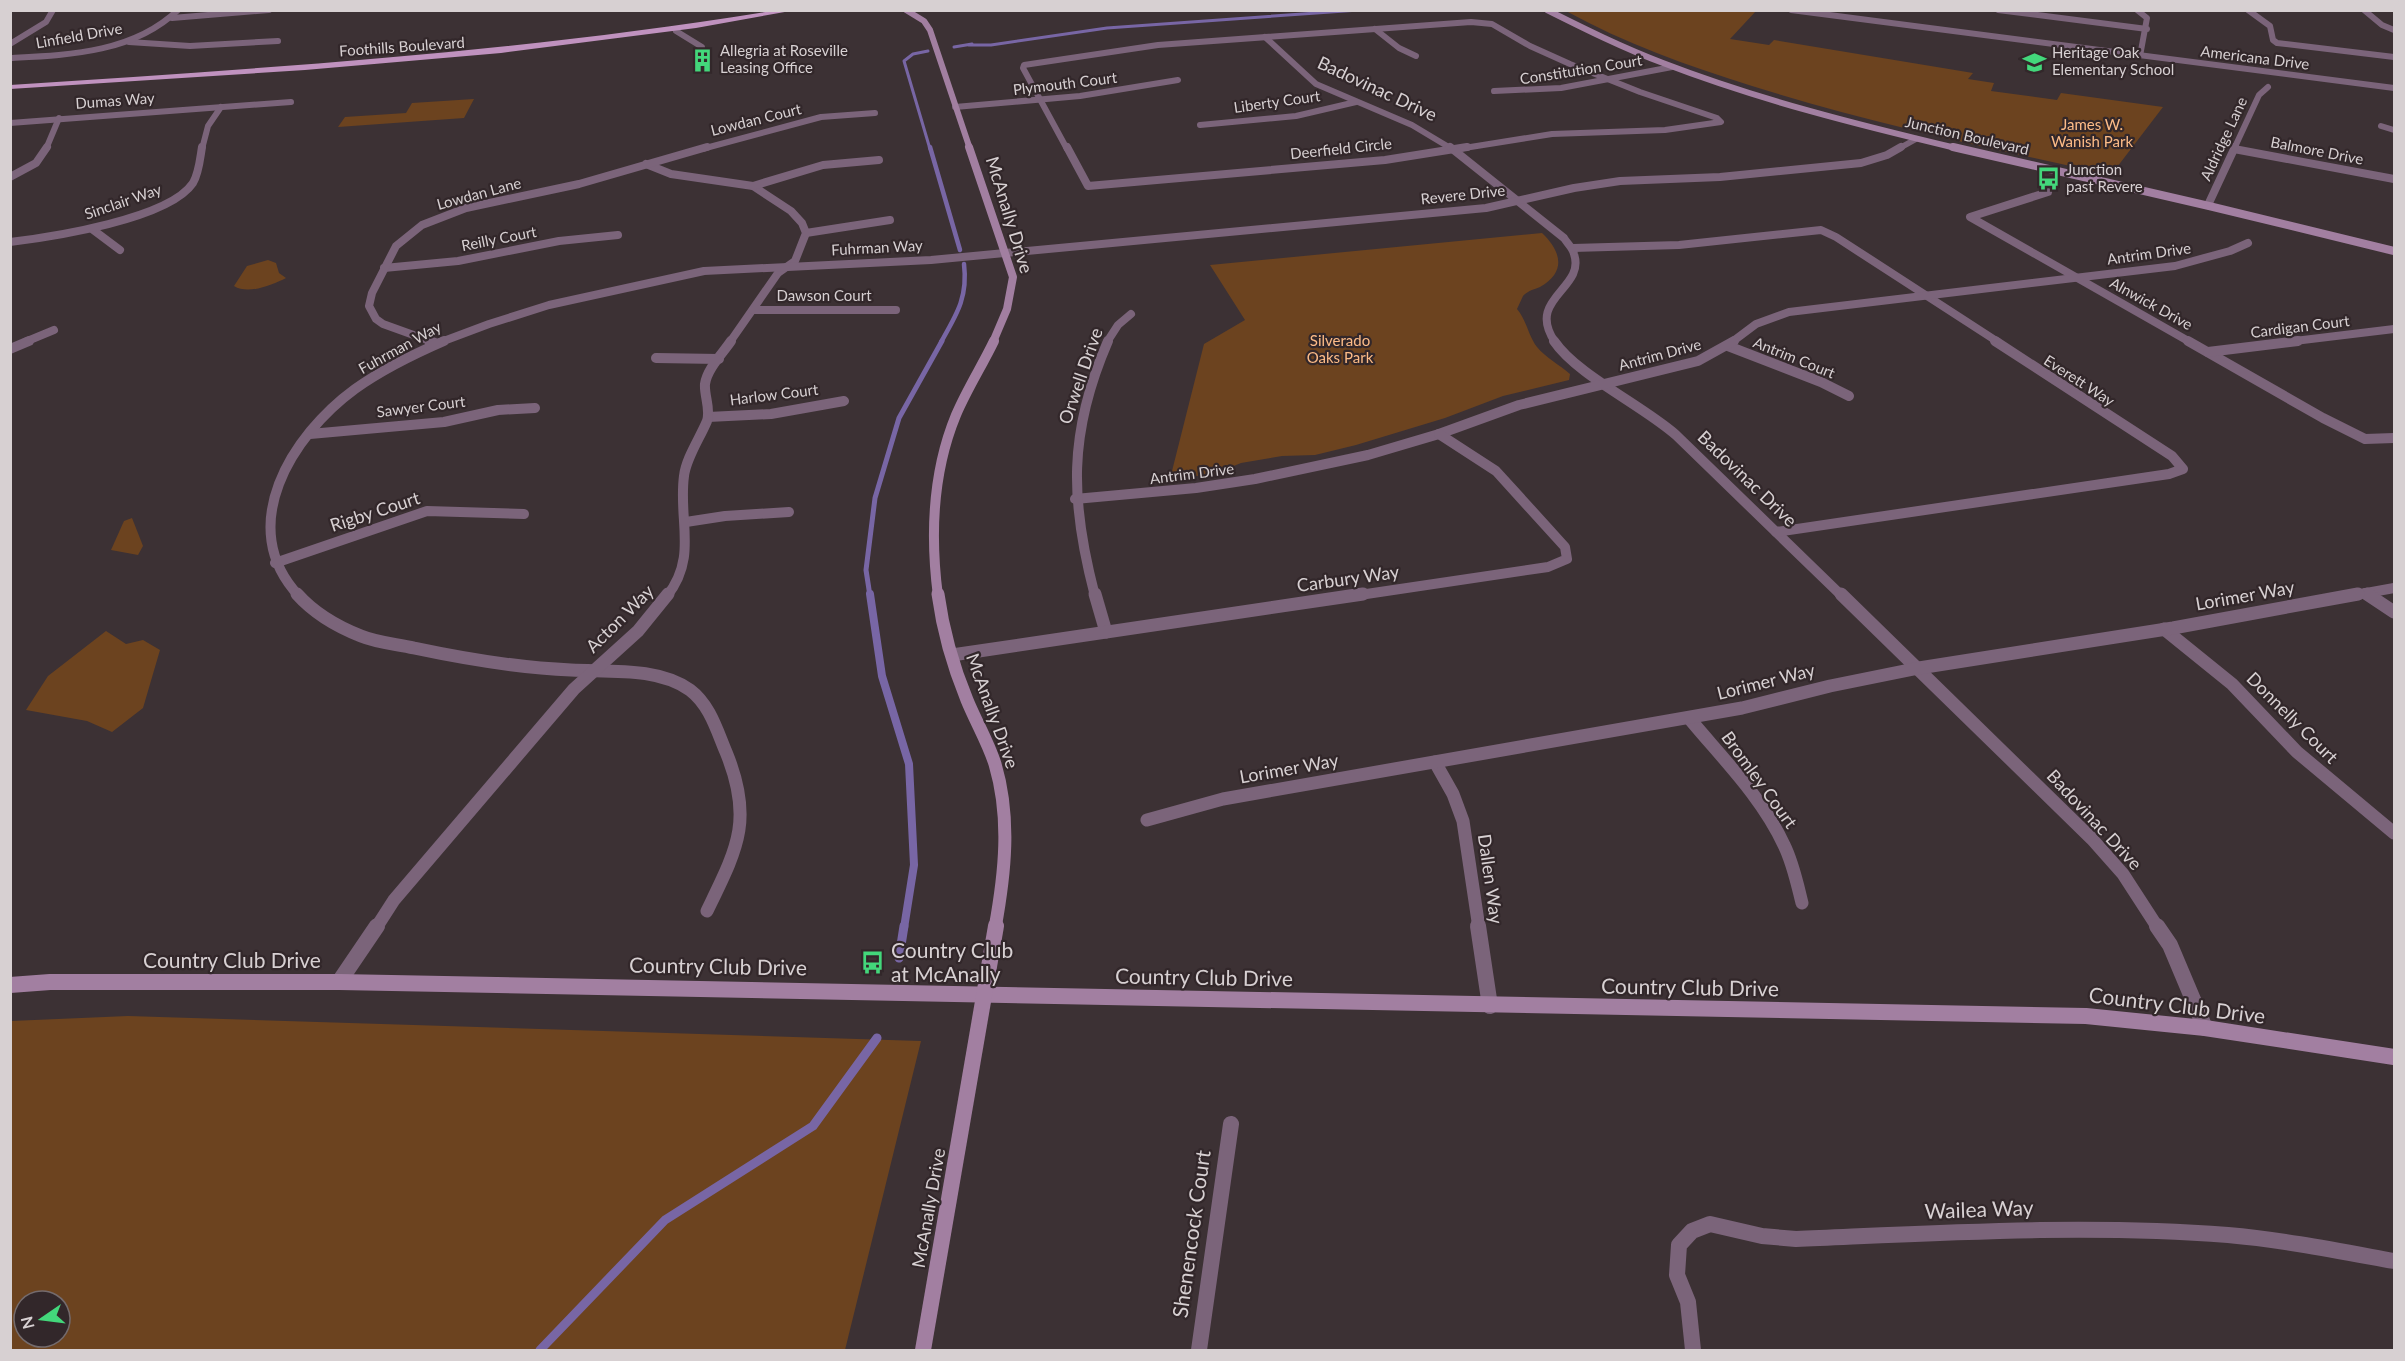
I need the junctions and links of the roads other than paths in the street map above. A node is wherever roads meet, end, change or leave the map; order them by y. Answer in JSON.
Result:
{"nodes":[{"id":1,"x":53,"y":10,"type":"edge"},
{"id":2,"x":178,"y":10,"type":"edge"},
{"id":3,"x":269,"y":10,"type":"edge"},
{"id":4,"x":793,"y":10,"type":"edge"},
{"id":5,"x":906,"y":10,"type":"edge"},
{"id":6,"x":1547,"y":10,"type":"edge"},
{"id":7,"x":1791,"y":10,"type":"edge"},
{"id":8,"x":1998,"y":10,"type":"edge"},
{"id":9,"x":2137,"y":10,"type":"edge"},
{"id":10,"x":2248,"y":10,"type":"edge"},
{"id":11,"x":2364,"y":10,"type":"edge"},
{"id":12,"x":172,"y":18,"type":"junction"},
{"id":13,"x":1375,"y":29,"type":"junction"},
{"id":14,"x":2147,"y":29,"type":"junction"},
{"id":15,"x":2394,"y":30,"type":"edge"},
{"id":16,"x":676,"y":31,"type":"junction"},
{"id":17,"x":1265,"y":37,"type":"junction"},
{"id":18,"x":682,"y":39,"type":"junction"},
{"id":19,"x":278,"y":41,"type":"dead end"},
{"id":20,"x":124,"y":42,"type":"junction"},
{"id":21,"x":10,"y":44,"type":"edge"},
{"id":22,"x":1416,"y":56,"type":"dead end"},
{"id":23,"x":2140,"y":56,"type":"junction"},
{"id":24,"x":2394,"y":57,"type":"edge"},
{"id":25,"x":10,"y":58,"type":"edge"},
{"id":26,"x":1672,"y":67,"type":"junction"},
{"id":27,"x":1178,"y":80,"type":"dead end"},
{"id":28,"x":1608,"y":80,"type":"junction"},
{"id":29,"x":10,"y":87,"type":"edge"},
{"id":30,"x":2268,"y":87,"type":"dead end"},
{"id":31,"x":2394,"y":88,"type":"edge"},
{"id":32,"x":1494,"y":91,"type":"dead end"},
{"id":33,"x":1039,"y":100,"type":"junction"},
{"id":34,"x":291,"y":102,"type":"dead end"},
{"id":35,"x":1356,"y":102,"type":"junction"},
{"id":36,"x":221,"y":107,"type":"junction"},
{"id":37,"x":955,"y":107,"type":"junction"},
{"id":38,"x":875,"y":113,"type":"dead end"},
{"id":39,"x":59,"y":118,"type":"junction"},
{"id":40,"x":10,"y":123,"type":"edge"},
{"id":41,"x":1200,"y":125,"type":"dead end"},
{"id":42,"x":2381,"y":126,"type":"dead end"},
{"id":43,"x":2394,"y":130,"type":"edge"},
{"id":44,"x":1916,"y":139,"type":"junction"},
{"id":45,"x":1453,"y":149,"type":"junction"},
{"id":46,"x":2234,"y":149,"type":"junction"},
{"id":47,"x":879,"y":160,"type":"dead end"},
{"id":48,"x":646,"y":164,"type":"junction"},
{"id":49,"x":10,"y":177,"type":"edge"},
{"id":50,"x":2394,"y":179,"type":"edge"},
{"id":51,"x":753,"y":186,"type":"junction"},
{"id":52,"x":2048,"y":192,"type":"dead end"},
{"id":53,"x":1521,"y":201,"type":"junction"},
{"id":54,"x":2208,"y":205,"type":"junction"},
{"id":55,"x":890,"y":220,"type":"dead end"},
{"id":56,"x":92,"y":229,"type":"junction"},
{"id":57,"x":806,"y":233,"type":"junction"},
{"id":58,"x":618,"y":235,"type":"dead end"},
{"id":59,"x":10,"y":242,"type":"edge"},
{"id":60,"x":2248,"y":243,"type":"dead end"},
{"id":61,"x":1574,"y":248,"type":"junction"},
{"id":62,"x":120,"y":250,"type":"dead end"},
{"id":63,"x":2394,"y":250,"type":"edge"},
{"id":64,"x":1006,"y":253,"type":"junction"},
{"id":65,"x":786,"y":267,"type":"junction"},
{"id":66,"x":384,"y":268,"type":"junction"},
{"id":67,"x":2076,"y":278,"type":"junction"},
{"id":68,"x":1923,"y":295,"type":"junction"},
{"id":69,"x":753,"y":310,"type":"junction"},
{"id":70,"x":896,"y":310,"type":"dead end"},
{"id":71,"x":1131,"y":314,"type":"dead end"},
{"id":72,"x":2394,"y":329,"type":"edge"},
{"id":73,"x":54,"y":330,"type":"dead end"},
{"id":74,"x":435,"y":343,"type":"junction"},
{"id":75,"x":1728,"y":346,"type":"junction"},
{"id":76,"x":10,"y":349,"type":"edge"},
{"id":77,"x":2208,"y":352,"type":"junction"},
{"id":78,"x":656,"y":358,"type":"dead end"},
{"id":79,"x":719,"y":359,"type":"junction"},
{"id":80,"x":1606,"y":383,"type":"junction"},
{"id":81,"x":1849,"y":396,"type":"dead end"},
{"id":82,"x":844,"y":401,"type":"dead end"},
{"id":83,"x":535,"y":408,"type":"dead end"},
{"id":84,"x":708,"y":417,"type":"junction"},
{"id":85,"x":310,"y":434,"type":"junction"},
{"id":86,"x":1439,"y":434,"type":"junction"},
{"id":87,"x":2394,"y":438,"type":"edge"},
{"id":88,"x":1075,"y":499,"type":"junction"},
{"id":89,"x":789,"y":512,"type":"dead end"},
{"id":90,"x":524,"y":514,"type":"dead end"},
{"id":91,"x":686,"y":522,"type":"junction"},
{"id":92,"x":1776,"y":532,"type":"junction"},
{"id":93,"x":274,"y":563,"type":"junction"},
{"id":94,"x":2394,"y":588,"type":"edge"},
{"id":95,"x":2365,"y":593,"type":"junction"},
{"id":96,"x":2394,"y":612,"type":"edge"},
{"id":97,"x":2164,"y":629,"type":"junction"},
{"id":98,"x":1106,"y":632,"type":"junction"},
{"id":99,"x":952,"y":655,"type":"junction"},
{"id":100,"x":592,"y":670,"type":"junction"},
{"id":101,"x":1917,"y":670,"type":"junction"},
{"id":102,"x":1689,"y":718,"type":"junction"},
{"id":103,"x":1435,"y":762,"type":"junction"},
{"id":104,"x":1147,"y":820,"type":"dead end"},
{"id":105,"x":2394,"y":833,"type":"edge"},
{"id":106,"x":1802,"y":903,"type":"dead end"},
{"id":107,"x":707,"y":911,"type":"dead end"},
{"id":108,"x":339,"y":982,"type":"junction"},
{"id":109,"x":10,"y":985,"type":"edge"},
{"id":110,"x":984,"y":993,"type":"junction"},
{"id":111,"x":1490,"y":1006,"type":"junction"},
{"id":112,"x":2205,"y":1028,"type":"junction"},
{"id":113,"x":2394,"y":1057,"type":"edge"},
{"id":114,"x":1231,"y":1124,"type":"dead end"},
{"id":115,"x":2394,"y":1261,"type":"edge"},
{"id":116,"x":923,"y":1350,"type":"edge"},
{"id":117,"x":1198,"y":1350,"type":"edge"},
{"id":118,"x":1693,"y":1350,"type":"edge"}],
"edges":[{"from":1,"to":21,"type":"street"},
{"from":2,"to":12,"type":"street","name":"Linfield Drive"},
{"from":3,"to":12,"type":"street"},
{"from":4,"to":16,"type":"main road","name":"Foothills Boulevard"},
{"from":5,"to":37,"type":"street","name":"McAnally Drive"},
{"from":6,"to":26,"type":"street","name":"Junction Boulevard"},
{"from":7,"to":23,"type":"street","name":"Americana Drive"},
{"from":8,"to":14,"type":"street"},
{"from":9,"to":14,"type":"street"},
{"from":10,"to":24,"type":"street"},
{"from":11,"to":15,"type":"street"},
{"from":12,"to":20,"type":"street","name":"Linfield Drive"},
{"from":13,"to":17,"type":"street","name":"Deerfield Circle"},
{"from":13,"to":22,"type":"street"},
{"from":13,"to":28,"type":"street","name":"Deerfield Circle"},
{"from":14,"to":23,"type":"street"},
{"from":16,"to":18,"type":"street"},
{"from":16,"to":29,"type":"main road","name":"Foothills Boulevard"},
{"from":17,"to":33,"type":"street","name":"Deerfield Circle"},
{"from":17,"to":35,"type":"street","name":"Badovinac Drive"},
{"from":18,"to":18,"type":"street"},
{"from":19,"to":20,"type":"street"},
{"from":20,"to":25,"type":"street","name":"Linfield Drive"},
{"from":23,"to":31,"type":"street","name":"Americana Drive"},
{"from":26,"to":28,"type":"street","name":"Constitution Court"},
{"from":26,"to":44,"type":"street","name":"Junction Boulevard"},
{"from":27,"to":33,"type":"street","name":"Plymouth Court"},
{"from":28,"to":32,"type":"street","name":"Constitution Court"},
{"from":28,"to":45,"type":"street","name":"Deerfield Circle"},
{"from":30,"to":46,"type":"street","name":"Aldridge Lane"},
{"from":33,"to":37,"type":"street","name":"Plymouth Court"},
{"from":33,"to":45,"type":"street","name":"Deerfield Circle"},
{"from":34,"to":36,"type":"street","name":"Dumas Way"},
{"from":35,"to":41,"type":"street","name":"Liberty Court"},
{"from":35,"to":45,"type":"street","name":"Badovinac Drive"},
{"from":36,"to":39,"type":"street","name":"Dumas Way"},
{"from":36,"to":56,"type":"street","name":"Sinclair Way"},
{"from":37,"to":64,"type":"street","name":"McAnally Drive"},
{"from":38,"to":48,"type":"street","name":"Lowdan Court"},
{"from":39,"to":40,"type":"street","name":"Dumas Way"},
{"from":39,"to":49,"type":"street"},
{"from":42,"to":43,"type":"street"},
{"from":44,"to":53,"type":"street","name":"Revere Drive"},
{"from":44,"to":54,"type":"street","name":"Junction Boulevard"},
{"from":45,"to":53,"type":"street","name":"Badovinac Drive"},
{"from":46,"to":50,"type":"street","name":"Balmore Drive"},
{"from":46,"to":54,"type":"street","name":"Aldridge Lane"},
{"from":47,"to":51,"type":"street"},
{"from":48,"to":51,"type":"street"},
{"from":48,"to":66,"type":"street","name":"Lowdan Lane"},
{"from":51,"to":57,"type":"street"},
{"from":52,"to":67,"type":"street","name":"Alnwick Drive"},
{"from":53,"to":61,"type":"street","name":"Badovinac Drive"},
{"from":53,"to":64,"type":"street","name":"Revere Drive"},
{"from":54,"to":63,"type":"street","name":"Junction Boulevard"},
{"from":55,"to":57,"type":"street"},
{"from":56,"to":59,"type":"street","name":"Sinclair Way"},
{"from":56,"to":62,"type":"street"},
{"from":57,"to":65,"type":"street","name":"Acton Way"},
{"from":58,"to":66,"type":"street","name":"Reilly Court"},
{"from":60,"to":67,"type":"street","name":"Antrim Drive"},
{"from":61,"to":68,"type":"street","name":"Everett Way"},
{"from":61,"to":80,"type":"street","name":"Badovinac Drive"},
{"from":64,"to":65,"type":"street","name":"Fuhrman Way"},
{"from":64,"to":99,"type":"street","name":"McAnally Drive"},
{"from":65,"to":69,"type":"street","name":"Acton Way"},
{"from":65,"to":74,"type":"street","name":"Fuhrman Way"},
{"from":66,"to":74,"type":"street","name":"Lowdan Lane"},
{"from":67,"to":68,"type":"street","name":"Antrim Drive"},
{"from":67,"to":77,"type":"street","name":"Alnwick Drive"},
{"from":68,"to":75,"type":"street","name":"Antrim Drive"},
{"from":68,"to":92,"type":"street","name":"Everett Way"},
{"from":69,"to":70,"type":"street","name":"Dawson Court"},
{"from":69,"to":79,"type":"street","name":"Acton Way"},
{"from":71,"to":88,"type":"street","name":"Orwell Drive"},
{"from":72,"to":77,"type":"street","name":"Cardigan Court"},
{"from":73,"to":76,"type":"street"},
{"from":74,"to":85,"type":"street","name":"Fuhrman Way"},
{"from":75,"to":80,"type":"street","name":"Antrim Drive"},
{"from":75,"to":81,"type":"street","name":"Antrim Court"},
{"from":77,"to":87,"type":"street","name":"Alnwick Drive"},
{"from":78,"to":79,"type":"street"},
{"from":79,"to":84,"type":"street","name":"Acton Way"},
{"from":80,"to":86,"type":"street","name":"Antrim Drive"},
{"from":80,"to":92,"type":"street","name":"Badovinac Drive"},
{"from":82,"to":84,"type":"street","name":"Harlow Court"},
{"from":83,"to":85,"type":"street","name":"Sawyer Court"},
{"from":84,"to":91,"type":"street","name":"Acton Way"},
{"from":85,"to":93,"type":"street","name":"Fuhrman Way"},
{"from":86,"to":88,"type":"street","name":"Antrim Drive"},
{"from":86,"to":98,"type":"street","name":"Carbury Way"},
{"from":88,"to":98,"type":"street","name":"Orwell Drive"},
{"from":89,"to":91,"type":"street"},
{"from":90,"to":93,"type":"street","name":"Rigby Court"},
{"from":91,"to":100,"type":"street","name":"Acton Way"},
{"from":92,"to":101,"type":"street","name":"Badovinac Drive"},
{"from":93,"to":100,"type":"street","name":"Fuhrman Way"},
{"from":94,"to":95,"type":"street","name":"Lorimer Way"},
{"from":95,"to":96,"type":"street"},
{"from":95,"to":97,"type":"street","name":"Lorimer Way"},
{"from":97,"to":101,"type":"street","name":"Lorimer Way"},
{"from":97,"to":105,"type":"street","name":"Donnelly Court"},
{"from":98,"to":99,"type":"street","name":"Carbury Way"},
{"from":99,"to":110,"type":"street","name":"McAnally Drive"},
{"from":100,"to":107,"type":"street","name":"Fuhrman Way"},
{"from":100,"to":108,"type":"street","name":"Acton Way"},
{"from":101,"to":102,"type":"street","name":"Lorimer Way"},
{"from":101,"to":112,"type":"street","name":"Badovinac Drive"},
{"from":102,"to":103,"type":"street","name":"Lorimer Way"},
{"from":102,"to":106,"type":"street","name":"Bromley Court"},
{"from":103,"to":104,"type":"street","name":"Lorimer Way"},
{"from":103,"to":111,"type":"street","name":"Dallen Way"},
{"from":108,"to":109,"type":"street","name":"Country Club Drive"},
{"from":108,"to":110,"type":"street","name":"Country Club Drive"},
{"from":110,"to":111,"type":"street","name":"Country Club Drive"},
{"from":110,"to":116,"type":"street","name":"McAnally Drive"},
{"from":111,"to":112,"type":"street","name":"Country Club Drive"},
{"from":112,"to":113,"type":"street","name":"Country Club Drive"},
{"from":114,"to":117,"type":"street","name":"Shenencock Court"},
{"from":115,"to":118,"type":"street","name":"Wailea Way"}]}
